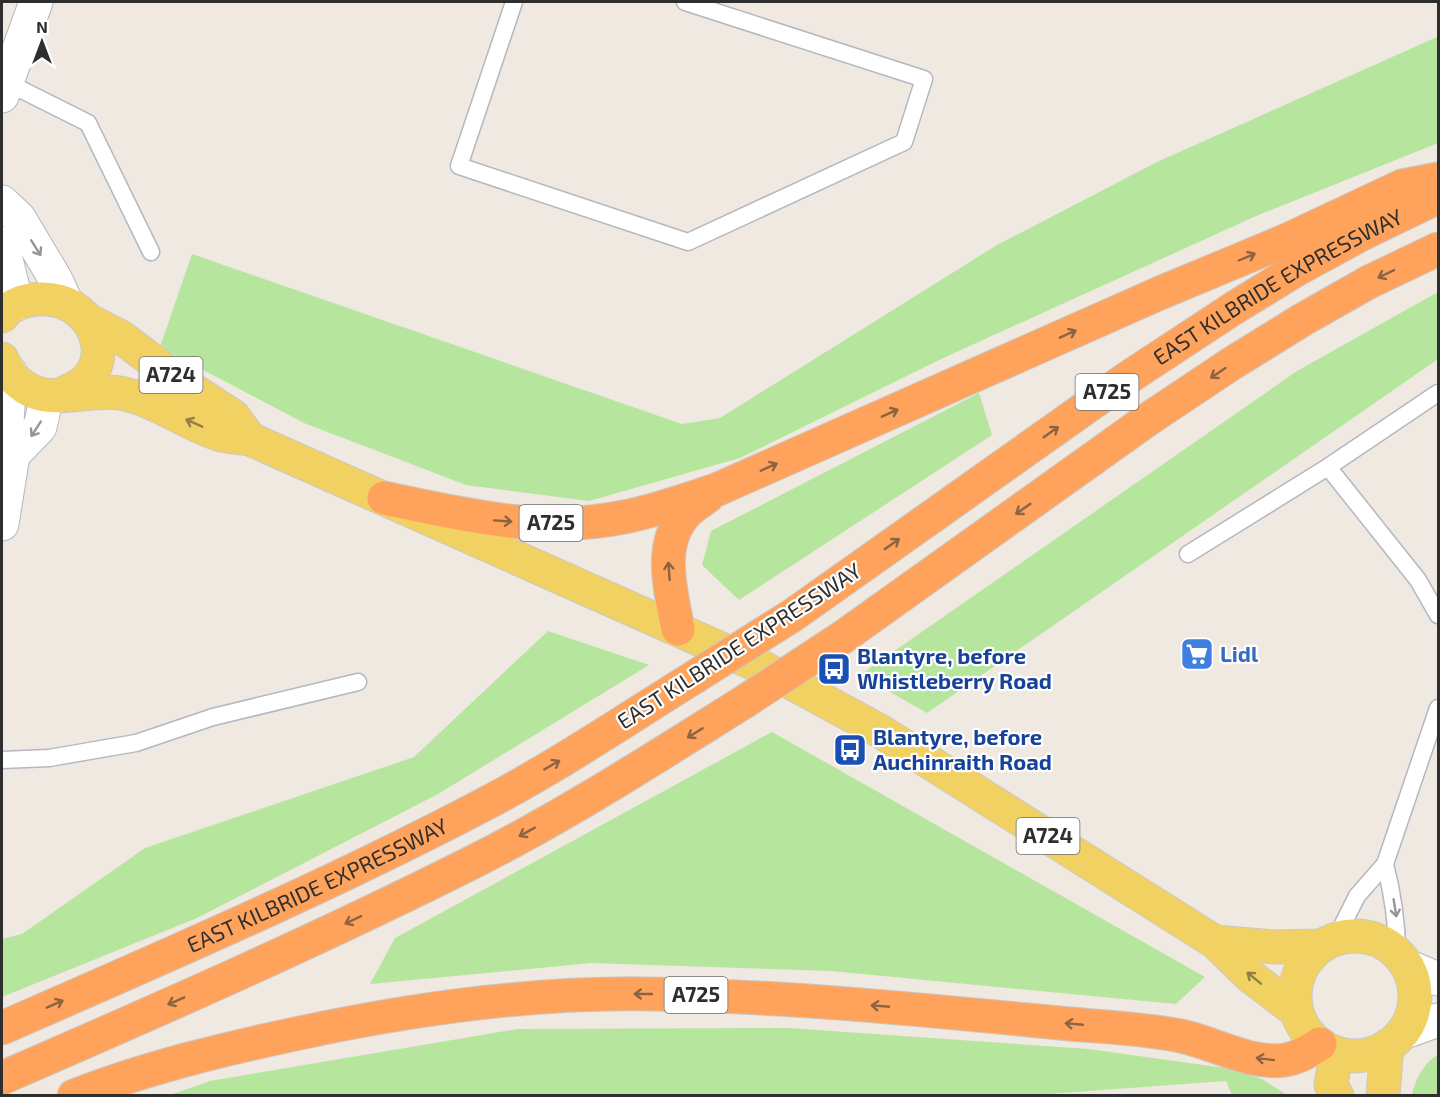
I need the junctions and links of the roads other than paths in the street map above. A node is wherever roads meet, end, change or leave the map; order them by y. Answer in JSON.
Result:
{"nodes":[{"id":1,"x":36,"y":2,"type":"edge"},
{"id":2,"x":514,"y":2,"type":"edge"},
{"id":3,"x":685,"y":2,"type":"edge"},
{"id":4,"x":4,"y":89,"type":"edge"},
{"id":5,"x":1438,"y":179,"type":"edge"},
{"id":6,"x":1438,"y":197,"type":"edge"},
{"id":7,"x":2,"y":202,"type":"edge"},
{"id":8,"x":2,"y":243,"type":"edge"},
{"id":9,"x":1438,"y":249,"type":"edge"},
{"id":10,"x":151,"y":252,"type":"dead end"},
{"id":11,"x":7,"y":308,"type":"edge"},
{"id":12,"x":77,"y":312,"type":"junction"},
{"id":13,"x":6,"y":365,"type":"edge"},
{"id":14,"x":1438,"y":393,"type":"edge"},
{"id":15,"x":53,"y":396,"type":"junction"},
{"id":16,"x":250,"y":439,"type":"junction"},
{"id":17,"x":14,"y":456,"type":"junction"},
{"id":18,"x":1328,"y":467,"type":"junction"},
{"id":19,"x":716,"y":490,"type":"junction"},
{"id":20,"x":384,"y":498,"type":"junction"},
{"id":21,"x":2,"y":524,"type":"edge"},
{"id":22,"x":1188,"y":554,"type":"dead end"},
{"id":23,"x":1438,"y":615,"type":"edge"},
{"id":24,"x":678,"y":629,"type":"junction"},
{"id":25,"x":358,"y":682,"type":"dead end"},
{"id":26,"x":1438,"y":708,"type":"edge"},
{"id":27,"x":1438,"y":756,"type":"edge"},
{"id":28,"x":2,"y":760,"type":"edge"},
{"id":29,"x":1418,"y":766,"type":"junction"},
{"id":30,"x":1385,"y":864,"type":"junction"},
{"id":31,"x":1215,"y":942,"type":"junction"},
{"id":32,"x":1328,"y":942,"type":"junction"},
{"id":33,"x":1402,"y":960,"type":"junction"},
{"id":34,"x":1438,"y":979,"type":"edge"},
{"id":35,"x":1296,"y":1011,"type":"junction"},
{"id":36,"x":1438,"y":1020,"type":"edge"},
{"id":37,"x":2,"y":1028,"type":"edge"},
{"id":38,"x":1394,"y":1040,"type":"junction"},
{"id":39,"x":1328,"y":1049,"type":"junction"},
{"id":40,"x":2,"y":1078,"type":"edge"},
{"id":41,"x":74,"y":1095,"type":"edge"},
{"id":42,"x":1337,"y":1095,"type":"edge"},
{"id":43,"x":1383,"y":1095,"type":"edge"}],
"edges":[{"from":1,"to":4,"type":"street"},
{"from":2,"to":3,"type":"lane"},
{"from":4,"to":10,"type":"lane"},
{"from":19,"to":5,"type":"highway","number":"A725","one_way":true},
{"from":37,"to":6,"type":"highway","name":"EAST KILBRIDE EXPRESSWAY","number":"A725","one_way":true,"bridge":true},
{"from":7,"to":12,"type":"street","one_way":true},
{"from":8,"to":11,"type":"street"},
{"from":9,"to":40,"type":"highway","name":"EAST KILBRIDE EXPRESSWAY","number":"A725","one_way":true,"bridge":true},
{"from":11,"to":12,"type":"main road","number":"A724"},
{"from":12,"to":15,"type":"main road"},
{"from":12,"to":16,"type":"main road","number":"A724"},
{"from":13,"to":15,"type":"main road"},
{"from":13,"to":17,"type":"street"},
{"from":14,"to":18,"type":"lane"},
{"from":16,"to":15,"type":"main road","number":"A724","one_way":true},
{"from":15,"to":17,"type":"street","one_way":true},
{"from":16,"to":20,"type":"main road","number":"A724"},
{"from":17,"to":21,"type":"street"},
{"from":18,"to":22,"type":"lane"},
{"from":18,"to":23,"type":"lane"},
{"from":20,"to":19,"type":"highway","number":"A725","one_way":true},
{"from":24,"to":19,"type":"highway","number":"A725","one_way":true},
{"from":20,"to":24,"type":"main road","number":"A724"},
{"from":24,"to":31,"type":"main road","number":"A724"},
{"from":25,"to":28,"type":"lane"},
{"from":26,"to":29,"type":"lane"},
{"from":27,"to":29,"type":"lane"},
{"from":29,"to":30,"type":"lane"},
{"from":30,"to":32,"type":"lane"},
{"from":30,"to":33,"type":"lane","one_way":true},
{"from":31,"to":32,"type":"main road","number":"A724"},
{"from":35,"to":31,"type":"main road","number":"A724","one_way":true},
{"from":32,"to":33,"type":"main road","number":"A724"},
{"from":32,"to":35,"type":"main road"},
{"from":33,"to":34,"type":"street"},
{"from":33,"to":38,"type":"main road"},
{"from":35,"to":39,"type":"main road","number":"A724"},
{"from":36,"to":38,"type":"street"},
{"from":38,"to":39,"type":"main road"},
{"from":38,"to":43,"type":"main road"},
{"from":39,"to":41,"type":"highway","number":"A725","one_way":true},
{"from":39,"to":42,"type":"main road"}]}
